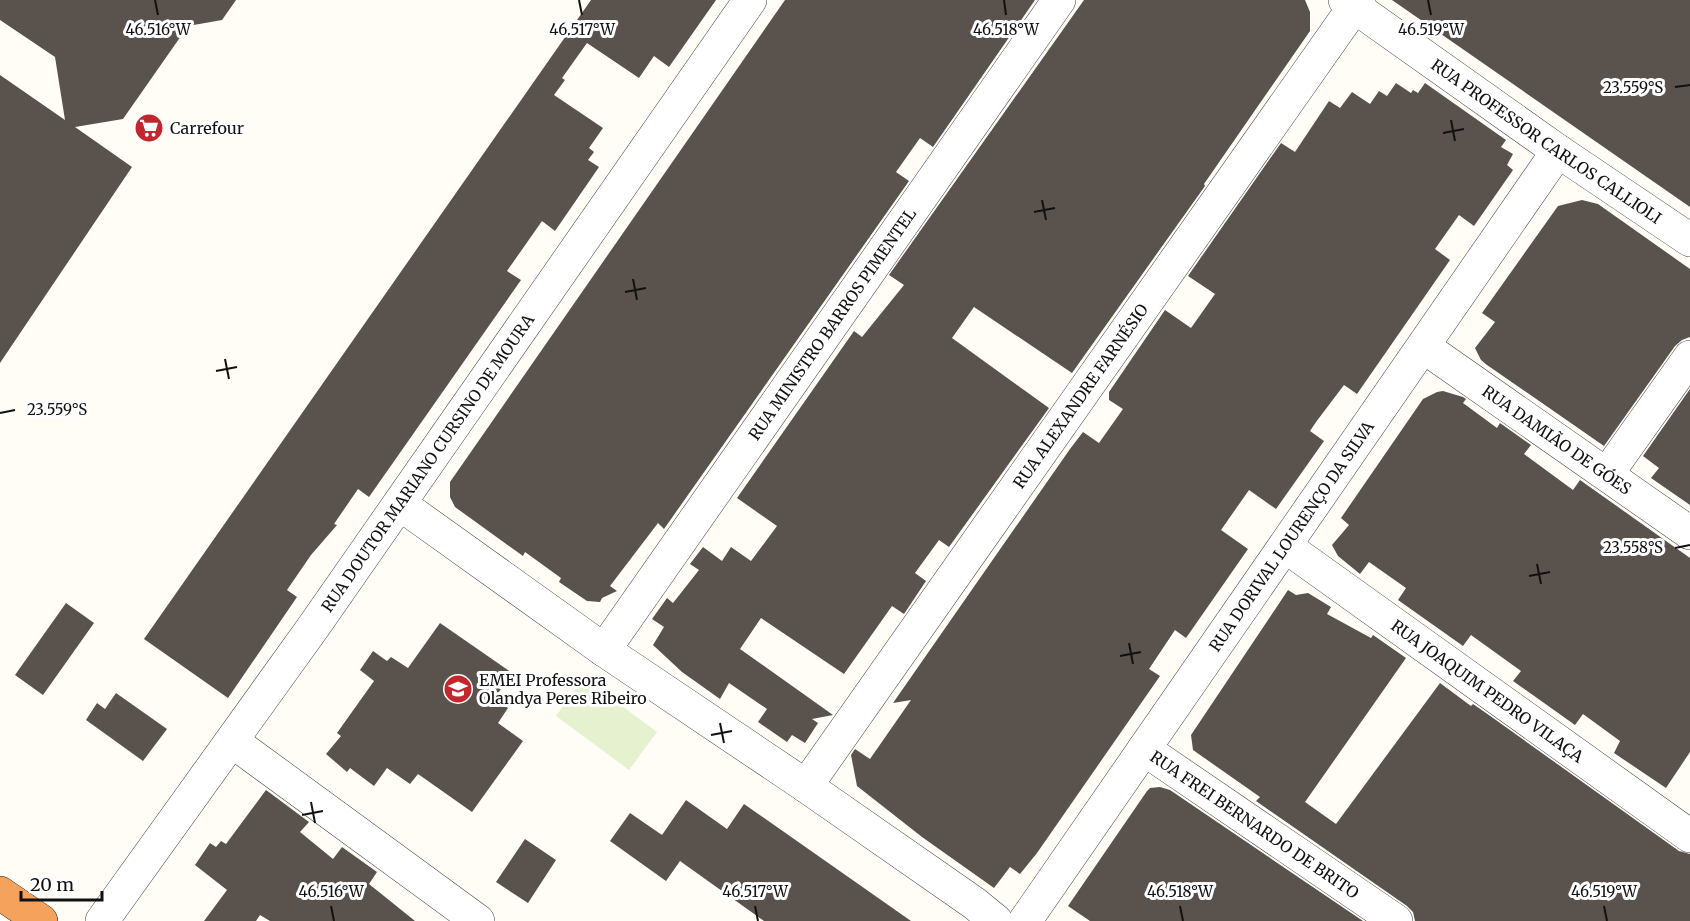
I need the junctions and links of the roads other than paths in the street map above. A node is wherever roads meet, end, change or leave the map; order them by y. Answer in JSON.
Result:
{"nodes":[{"id":1,"x":750,"y":0,"type":"edge"},
{"id":2,"x":1059,"y":0,"type":"edge"},
{"id":3,"x":1353,"y":2,"type":"edge"},
{"id":4,"x":1558,"y":151,"type":"junction"},
{"id":5,"x":1690,"y":240,"type":"edge"},
{"id":6,"x":1424,"y":347,"type":"junction"},
{"id":7,"x":1690,"y":357,"type":"edge"},
{"id":8,"x":1607,"y":474,"type":"junction"},
{"id":9,"x":400,"y":504,"type":"junction"},
{"id":10,"x":1690,"y":533,"type":"edge"},
{"id":11,"x":1285,"y":546,"type":"junction"},
{"id":12,"x":604,"y":650,"type":"junction"},
{"id":13,"x":232,"y":741,"type":"junction"},
{"id":14,"x":1144,"y":749,"type":"junction"},
{"id":15,"x":806,"y":786,"type":"junction"},
{"id":16,"x":1690,"y":836,"type":"edge"},
{"id":17,"x":0,"y":893,"type":"edge"},
{"id":18,"x":41,"y":921,"type":"edge"},
{"id":19,"x":102,"y":921,"type":"edge"},
{"id":20,"x":478,"y":921,"type":"edge"},
{"id":21,"x":996,"y":921,"type":"edge"},
{"id":22,"x":1025,"y":921,"type":"edge"},
{"id":23,"x":1396,"y":921,"type":"edge"}],
"edges":[{"from":1,"to":9,"type":"street","name":"RUA DOUTOR MARIANO CURSINO DE MOURA"},
{"from":2,"to":12,"type":"street","name":"RUA MINISTRO BARROS PIMENTEL"},
{"from":3,"to":4,"type":"street","name":"RUA PROFESSOR CARLOS CALLIOLI"},
{"from":3,"to":15,"type":"street","name":"RUA ALEXANDRE FARNÉSIO"},
{"from":4,"to":5,"type":"street","name":"RUA PROFESSOR CARLOS CALLIOLI"},
{"from":4,"to":6,"type":"street","name":"RUA DORIVAL LOURENÇO DA SILVA"},
{"from":6,"to":8,"type":"street","name":"RUA DAMIÃO DE GÓES"},
{"from":6,"to":11,"type":"street","name":"RUA DORIVAL LOURENÇO DA SILVA"},
{"from":7,"to":8,"type":"street"},
{"from":8,"to":10,"type":"street","name":"RUA DAMIÃO DE GÓES"},
{"from":9,"to":12,"type":"street"},
{"from":9,"to":13,"type":"street","name":"RUA DOUTOR MARIANO CURSINO DE MOURA"},
{"from":11,"to":14,"type":"street","name":"RUA DORIVAL LOURENÇO DA SILVA"},
{"from":11,"to":16,"type":"street","name":"RUA JOAQUIM PEDRO VILAÇA"},
{"from":12,"to":15,"type":"street"},
{"from":13,"to":19,"type":"street","name":"RUA DOUTOR MARIANO CURSINO DE MOURA"},
{"from":13,"to":20,"type":"street"},
{"from":14,"to":22,"type":"street","name":"RUA DORIVAL LOURENÇO DA SILVA"},
{"from":14,"to":23,"type":"street","name":"RUA FREI BERNARDO DE BRITO"},
{"from":15,"to":21,"type":"street"},
{"from":17,"to":18,"type":"highway"}]}
